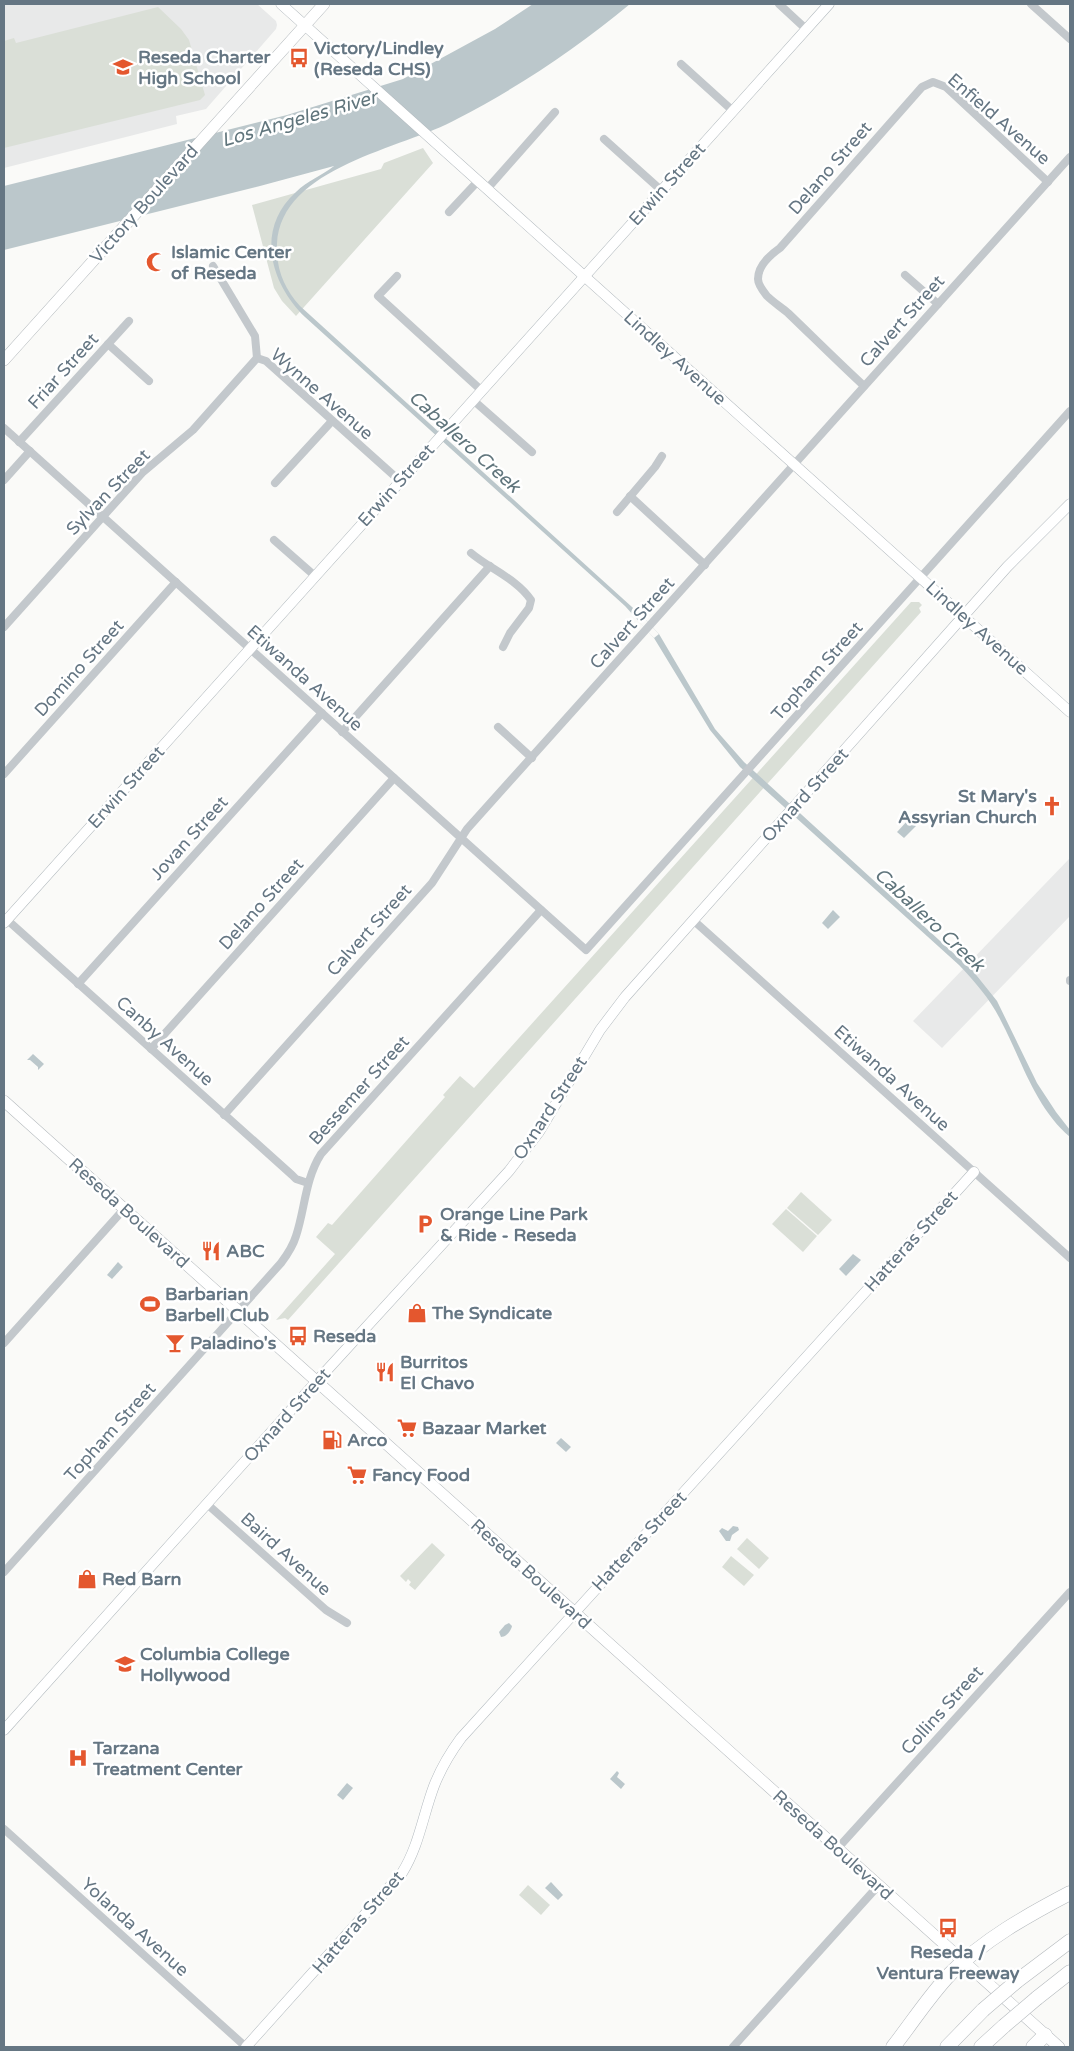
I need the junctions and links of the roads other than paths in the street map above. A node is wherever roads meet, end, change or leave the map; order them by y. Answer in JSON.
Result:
{"nodes":[{"id":1,"x":281,"y":4,"type":"edge"},
{"id":2,"x":324,"y":4,"type":"edge"},
{"id":3,"x":779,"y":4,"type":"edge"},
{"id":4,"x":829,"y":4,"type":"edge"},
{"id":5,"x":1032,"y":4,"type":"edge"},
{"id":6,"x":305,"y":25,"type":"junction"},
{"id":7,"x":806,"y":29,"type":"junction"},
{"id":8,"x":1070,"y":39,"type":"edge"},
{"id":9,"x":681,"y":64,"type":"dead end"},
{"id":10,"x":930,"y":83,"type":"joint"},
{"id":11,"x":733,"y":111,"type":"junction"},
{"id":12,"x":555,"y":112,"type":"dead end"},
{"id":13,"x":604,"y":139,"type":"dead end"},
{"id":14,"x":1070,"y":157,"type":"edge"},
{"id":15,"x":478,"y":181,"type":"junction"},
{"id":16,"x":1048,"y":182,"type":"junction"},
{"id":17,"x":487,"y":189,"type":"junction"},
{"id":18,"x":662,"y":191,"type":"junction"},
{"id":19,"x":449,"y":212,"type":"dead end"},
{"id":20,"x":213,"y":266,"type":"dead end"},
{"id":21,"x":905,"y":275,"type":"dead end"},
{"id":22,"x":397,"y":276,"type":"dead end"},
{"id":23,"x":584,"y":277,"type":"junction"},
{"id":24,"x":938,"y":304,"type":"junction"},
{"id":25,"x":129,"y":321,"type":"dead end"},
{"id":26,"x":108,"y":344,"type":"junction"},
{"id":27,"x":257,"y":358,"type":"junction"},
{"id":28,"x":4,"y":360,"type":"edge"},
{"id":29,"x":149,"y":381,"type":"dead end"},
{"id":30,"x":864,"y":386,"type":"junction"},
{"id":31,"x":481,"y":390,"type":"junction"},
{"id":32,"x":473,"y":400,"type":"junction"},
{"id":33,"x":1070,"y":411,"type":"edge"},
{"id":34,"x":332,"y":421,"type":"junction"},
{"id":35,"x":4,"y":428,"type":"edge"},
{"id":36,"x":20,"y":442,"type":"junction"},
{"id":37,"x":30,"y":451,"type":"junction"},
{"id":38,"x":532,"y":452,"type":"dead end"},
{"id":39,"x":662,"y":456,"type":"dead end"},
{"id":40,"x":795,"y":464,"type":"junction"},
{"id":41,"x":4,"y":480,"type":"edge"},
{"id":42,"x":400,"y":481,"type":"junction"},
{"id":43,"x":275,"y":483,"type":"dead end"},
{"id":44,"x":630,"y":496,"type":"junction"},
{"id":45,"x":1070,"y":504,"type":"edge"},
{"id":46,"x":617,"y":512,"type":"dead end"},
{"id":47,"x":103,"y":517,"type":"junction"},
{"id":48,"x":274,"y":540,"type":"dead end"},
{"id":49,"x":471,"y":553,"type":"dead end"},
{"id":50,"x":705,"y":565,"type":"junction"},
{"id":51,"x":490,"y":566,"type":"junction"},
{"id":52,"x":315,"y":576,"type":"junction"},
{"id":53,"x":921,"y":578,"type":"junction"},
{"id":54,"x":176,"y":582,"type":"junction"},
{"id":55,"x":964,"y":616,"type":"junction"},
{"id":56,"x":4,"y":627,"type":"edge"},
{"id":57,"x":503,"y":647,"type":"dead end"},
{"id":58,"x":250,"y":649,"type":"junction"},
{"id":59,"x":1070,"y":712,"type":"edge"},
{"id":60,"x":322,"y":714,"type":"junction"},
{"id":61,"x":498,"y":727,"type":"dead end"},
{"id":62,"x":342,"y":732,"type":"junction"},
{"id":63,"x":532,"y":758,"type":"junction"},
{"id":64,"x":4,"y":774,"type":"edge"},
{"id":65,"x":394,"y":778,"type":"junction"},
{"id":66,"x":460,"y":838,"type":"junction"},
{"id":67,"x":541,"y":910,"type":"junction"},
{"id":68,"x":5,"y":920,"type":"edge"},
{"id":69,"x":693,"y":920,"type":"junction"},
{"id":70,"x":586,"y":950,"type":"joint"},
{"id":71,"x":78,"y":984,"type":"junction"},
{"id":72,"x":150,"y":1049,"type":"junction"},
{"id":73,"x":4,"y":1101,"type":"edge"},
{"id":74,"x":224,"y":1115,"type":"junction"},
{"id":75,"x":974,"y":1172,"type":"junction"},
{"id":76,"x":308,"y":1183,"type":"junction"},
{"id":77,"x":124,"y":1209,"type":"junction"},
{"id":78,"x":1070,"y":1258,"type":"edge"},
{"id":79,"x":239,"y":1312,"type":"junction"},
{"id":80,"x":4,"y":1343,"type":"edge"},
{"id":81,"x":317,"y":1381,"type":"junction"},
{"id":82,"x":207,"y":1504,"type":"junction"},
{"id":83,"x":4,"y":1572,"type":"edge"},
{"id":84,"x":1070,"y":1592,"type":"edge"},
{"id":85,"x":574,"y":1613,"type":"junction"},
{"id":86,"x":347,"y":1623,"type":"dead end"},
{"id":87,"x":4,"y":1730,"type":"edge"},
{"id":88,"x":4,"y":1829,"type":"edge"},
{"id":89,"x":837,"y":1849,"type":"junction"},
{"id":90,"x":878,"y":1886,"type":"junction"},
{"id":91,"x":1070,"y":1893,"type":"edge"},
{"id":92,"x":1070,"y":1942,"type":"edge"},
{"id":93,"x":963,"y":1962,"type":"junction"},
{"id":94,"x":1070,"y":1972,"type":"edge"},
{"id":95,"x":1045,"y":2035,"type":"junction"},
{"id":96,"x":246,"y":2047,"type":"edge"},
{"id":97,"x":733,"y":2047,"type":"edge"},
{"id":98,"x":893,"y":2047,"type":"edge"},
{"id":99,"x":946,"y":2047,"type":"edge"},
{"id":100,"x":981,"y":2047,"type":"edge"},
{"id":101,"x":1033,"y":2047,"type":"edge"},
{"id":102,"x":1059,"y":2047,"type":"edge"}],
"edges":[{"from":1,"to":6,"type":"main road","name":"Lindley Avenue"},
{"from":2,"to":6,"type":"main road","name":"Victory Boulevard"},
{"from":3,"to":7,"type":"street"},
{"from":4,"to":7,"type":"main road","name":"Erwin Street"},
{"from":5,"to":8,"type":"street"},
{"from":6,"to":15,"type":"main road","name":"Lindley Avenue"},
{"from":6,"to":28,"type":"main road","name":"Victory Boulevard"},
{"from":7,"to":11,"type":"main road","name":"Erwin Street"},
{"from":9,"to":11,"type":"street"},
{"from":10,"to":16,"type":"street","name":"Enfield Avenue"},
{"from":10,"to":30,"type":"street","name":"Delano Street"},
{"from":11,"to":18,"type":"main road","name":"Erwin Street"},
{"from":12,"to":17,"type":"street"},
{"from":13,"to":18,"type":"street"},
{"from":14,"to":16,"type":"street","name":"Calvert Street"},
{"from":15,"to":17,"type":"main road","name":"Lindley Avenue"},
{"from":15,"to":19,"type":"street"},
{"from":16,"to":24,"type":"street","name":"Calvert Street"},
{"from":17,"to":23,"type":"main road","name":"Lindley Avenue"},
{"from":18,"to":23,"type":"main road","name":"Erwin Street"},
{"from":20,"to":27,"type":"street","name":"Wynne Avenue"},
{"from":21,"to":24,"type":"street"},
{"from":22,"to":31,"type":"street"},
{"from":23,"to":31,"type":"main road","name":"Erwin Street"},
{"from":23,"to":40,"type":"main road","name":"Lindley Avenue"},
{"from":24,"to":30,"type":"street","name":"Calvert Street"},
{"from":25,"to":26,"type":"street","name":"Friar Street"},
{"from":26,"to":29,"type":"street"},
{"from":26,"to":36,"type":"street","name":"Friar Street"},
{"from":27,"to":34,"type":"street","name":"Wynne Avenue"},
{"from":27,"to":47,"type":"street","name":"Sylvan Street"},
{"from":30,"to":40,"type":"street","name":"Calvert Street"},
{"from":31,"to":32,"type":"main road","name":"Erwin Street"},
{"from":32,"to":38,"type":"street"},
{"from":32,"to":42,"type":"main road","name":"Erwin Street"},
{"from":33,"to":53,"type":"street","name":"Topham Street"},
{"from":34,"to":42,"type":"street","name":"Wynne Avenue"},
{"from":34,"to":43,"type":"street"},
{"from":35,"to":36,"type":"street","name":"Etiwanda Avenue"},
{"from":36,"to":37,"type":"street","name":"Etiwanda Avenue"},
{"from":37,"to":41,"type":"street"},
{"from":37,"to":47,"type":"street","name":"Etiwanda Avenue"},
{"from":39,"to":44,"type":"street"},
{"from":40,"to":50,"type":"street","name":"Calvert Street"},
{"from":40,"to":53,"type":"main road","name":"Lindley Avenue"},
{"from":42,"to":52,"type":"main road","name":"Erwin Street"},
{"from":44,"to":46,"type":"street"},
{"from":44,"to":50,"type":"street"},
{"from":45,"to":55,"type":"main road","name":"Oxnard Street"},
{"from":47,"to":54,"type":"street","name":"Etiwanda Avenue"},
{"from":47,"to":56,"type":"street","name":"Sylvan Street"},
{"from":48,"to":52,"type":"street"},
{"from":49,"to":51,"type":"street"},
{"from":50,"to":63,"type":"street","name":"Calvert Street"},
{"from":51,"to":57,"type":"street"},
{"from":51,"to":62,"type":"street"},
{"from":52,"to":58,"type":"main road","name":"Erwin Street"},
{"from":53,"to":55,"type":"main road","name":"Lindley Avenue"},
{"from":53,"to":70,"type":"street","name":"Topham Street"},
{"from":54,"to":58,"type":"street","name":"Etiwanda Avenue"},
{"from":54,"to":64,"type":"street","name":"Domino Street"},
{"from":55,"to":59,"type":"main road","name":"Lindley Avenue"},
{"from":55,"to":69,"type":"main road","name":"Oxnard Street"},
{"from":58,"to":60,"type":"street","name":"Etiwanda Avenue"},
{"from":58,"to":68,"type":"main road","name":"Erwin Street"},
{"from":60,"to":62,"type":"street","name":"Etiwanda Avenue"},
{"from":60,"to":71,"type":"street","name":"Jovan Street"},
{"from":61,"to":63,"type":"street"},
{"from":62,"to":65,"type":"street","name":"Etiwanda Avenue"},
{"from":63,"to":66,"type":"street","name":"Calvert Street"},
{"from":65,"to":66,"type":"street","name":"Etiwanda Avenue"},
{"from":65,"to":72,"type":"street","name":"Delano Street"},
{"from":66,"to":67,"type":"street","name":"Etiwanda Avenue"},
{"from":66,"to":74,"type":"street","name":"Calvert Street"},
{"from":67,"to":70,"type":"street","name":"Etiwanda Avenue"},
{"from":67,"to":76,"type":"street","name":"Bessemer Street"},
{"from":68,"to":71,"type":"street","name":"Canby Avenue"},
{"from":69,"to":75,"type":"street","name":"Etiwanda Avenue"},
{"from":69,"to":81,"type":"main road","name":"Oxnard Street"},
{"from":71,"to":72,"type":"street","name":"Canby Avenue"},
{"from":72,"to":74,"type":"street","name":"Canby Avenue"},
{"from":73,"to":77,"type":"main road","name":"Reseda Boulevard"},
{"from":74,"to":76,"type":"street","name":"Canby Avenue"},
{"from":75,"to":78,"type":"street","name":"Etiwanda Avenue"},
{"from":75,"to":85,"type":"main road","name":"Hatteras Street"},
{"from":76,"to":79,"type":"street","name":"Bessemer Street"},
{"from":77,"to":79,"type":"main road","name":"Reseda Boulevard"},
{"from":77,"to":80,"type":"street"},
{"from":79,"to":81,"type":"main road","name":"Reseda Boulevard"},
{"from":79,"to":83,"type":"street","name":"Topham Street"},
{"from":81,"to":82,"type":"main road","name":"Oxnard Street"},
{"from":81,"to":85,"type":"main road","name":"Reseda Boulevard"},
{"from":82,"to":86,"type":"street","name":"Baird Avenue"},
{"from":82,"to":87,"type":"main road","name":"Oxnard Street"},
{"from":84,"to":89,"type":"street","name":"Collins Street"},
{"from":85,"to":89,"type":"main road","name":"Reseda Boulevard"},
{"from":85,"to":96,"type":"main road","name":"Hatteras Street"},
{"from":88,"to":96,"type":"street","name":"Yolanda Avenue"},
{"from":89,"to":90,"type":"main road","name":"Reseda Boulevard"},
{"from":90,"to":93,"type":"main road","name":"Reseda Boulevard"},
{"from":90,"to":97,"type":"street"},
{"from":91,"to":93,"type":"highway"},
{"from":92,"to":99,"type":"highway","bridge":true},
{"from":93,"to":95,"type":"main road","name":"Reseda Boulevard"},
{"from":93,"to":98,"type":"highway"},
{"from":94,"to":100,"type":"highway","bridge":true},
{"from":95,"to":101,"type":"highway"},
{"from":95,"to":102,"type":"main road","name":"Reseda Boulevard"}]}
